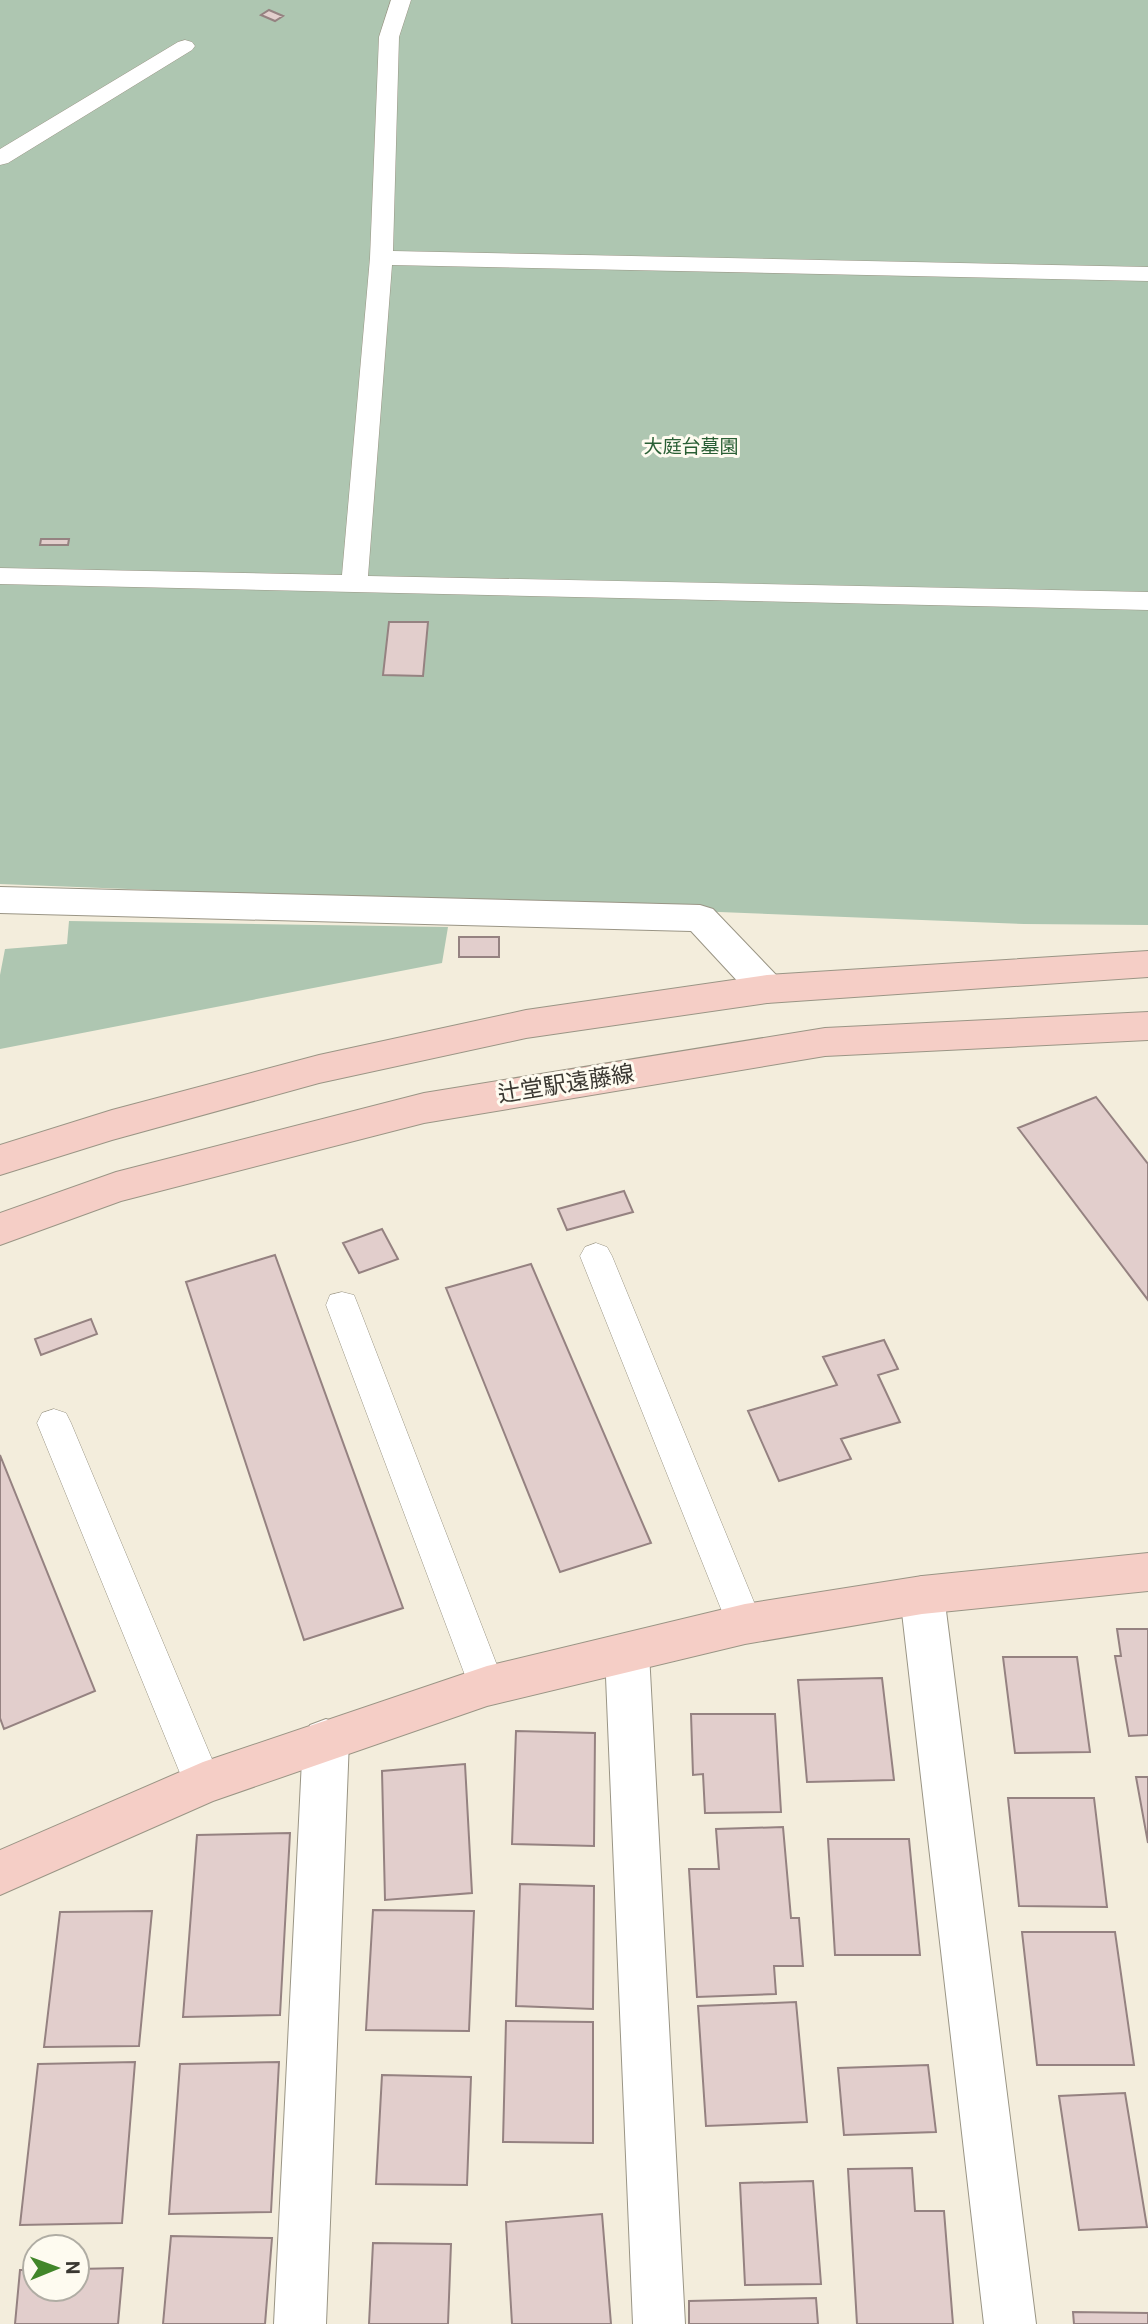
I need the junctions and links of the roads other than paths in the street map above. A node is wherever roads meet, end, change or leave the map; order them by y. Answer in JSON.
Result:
{"nodes":[{"id":1,"x":401,"y":0,"type":"edge"},
{"id":2,"x":185,"y":46,"type":"dead end"},
{"id":3,"x":0,"y":158,"type":"edge"},
{"id":4,"x":381,"y":258,"type":"junction"},
{"id":5,"x":1148,"y":274,"type":"edge"},
{"id":6,"x":0,"y":576,"type":"edge"},
{"id":7,"x":354,"y":582,"type":"junction"},
{"id":8,"x":1148,"y":601,"type":"edge"},
{"id":9,"x":0,"y":900,"type":"edge"},
{"id":10,"x":1148,"y":964,"type":"edge"},
{"id":11,"x":767,"y":989,"type":"junction"},
{"id":12,"x":1148,"y":1026,"type":"edge"},
{"id":13,"x":0,"y":1160,"type":"edge"},
{"id":14,"x":0,"y":1229,"type":"edge"},
{"id":15,"x":596,"y":1256,"type":"dead end"},
{"id":16,"x":342,"y":1305,"type":"dead end"},
{"id":17,"x":54,"y":1423,"type":"dead end"},
{"id":18,"x":1148,"y":1572,"type":"edge"},
{"id":19,"x":922,"y":1595,"type":"junction"},
{"id":20,"x":745,"y":1625,"type":"junction"},
{"id":21,"x":627,"y":1653,"type":"junction"},
{"id":22,"x":488,"y":1686,"type":"junction"},
{"id":23,"x":326,"y":1740,"type":"junction"},
{"id":24,"x":203,"y":1783,"type":"junction"},
{"id":25,"x":0,"y":1873,"type":"edge"},
{"id":26,"x":300,"y":2324,"type":"edge"},
{"id":27,"x":659,"y":2324,"type":"edge"},
{"id":28,"x":1010,"y":2324,"type":"edge"}],
"edges":[{"from":1,"to":4,"type":"lane"},
{"from":2,"to":3,"type":"lane"},
{"from":4,"to":5,"type":"lane"},
{"from":4,"to":7,"type":"lane"},
{"from":6,"to":7,"type":"lane"},
{"from":7,"to":8,"type":"lane"},
{"from":9,"to":11,"type":"street"},
{"from":10,"to":11,"type":"street"},
{"from":11,"to":13,"type":"street"},
{"from":12,"to":14,"type":"street","name":"辻堂駅遠藤線"},
{"from":15,"to":20,"type":"lane"},
{"from":16,"to":22,"type":"lane"},
{"from":17,"to":24,"type":"lane"},
{"from":18,"to":19,"type":"street"},
{"from":19,"to":20,"type":"street"},
{"from":19,"to":28,"type":"street"},
{"from":20,"to":21,"type":"street"},
{"from":21,"to":22,"type":"street"},
{"from":21,"to":27,"type":"street"},
{"from":22,"to":23,"type":"street"},
{"from":23,"to":24,"type":"street"},
{"from":23,"to":26,"type":"street"},
{"from":24,"to":25,"type":"street"}]}
